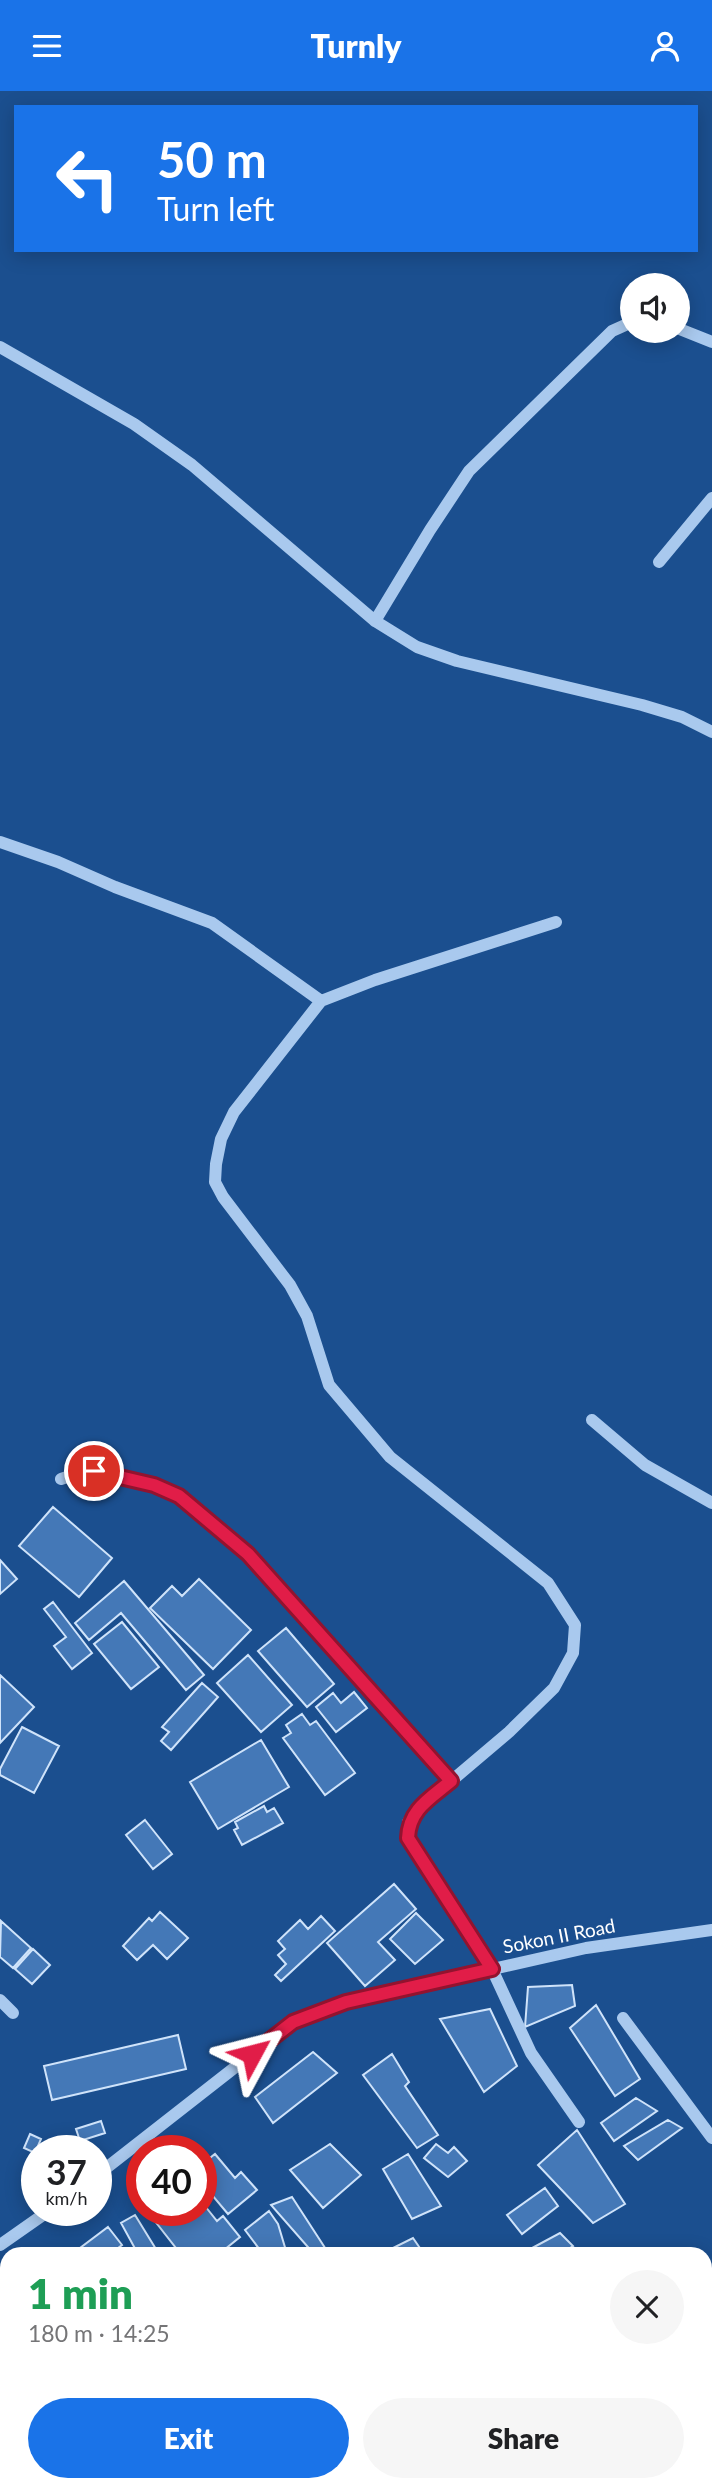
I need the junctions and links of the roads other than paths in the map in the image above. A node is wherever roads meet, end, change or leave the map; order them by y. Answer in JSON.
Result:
{"nodes":[{"id":1,"x":620,"y":327,"type":"edge"},
{"id":2,"x":690,"y":333,"type":"edge"},
{"id":3,"x":712,"y":342,"type":"edge"},
{"id":4,"x":0,"y":347,"type":"edge"},
{"id":5,"x":712,"y":498,"type":"edge"},
{"id":6,"x":659,"y":562,"type":"dead end"},
{"id":7,"x":375,"y":621,"type":"junction"},
{"id":8,"x":712,"y":732,"type":"edge"},
{"id":9,"x":0,"y":842,"type":"edge"},
{"id":10,"x":556,"y":922,"type":"dead end"},
{"id":11,"x":321,"y":1001,"type":"junction"},
{"id":12,"x":592,"y":1420,"type":"dead end"},
{"id":13,"x":61,"y":1479,"type":"dead end"},
{"id":14,"x":712,"y":1503,"type":"edge"},
{"id":15,"x":451,"y":1781,"type":"junction"},
{"id":16,"x":712,"y":1930,"type":"edge"},
{"id":17,"x":492,"y":1969,"type":"junction"},
{"id":18,"x":0,"y":2000,"type":"edge"},
{"id":19,"x":13,"y":2013,"type":"dead end"},
{"id":20,"x":623,"y":2018,"type":"dead end"},
{"id":21,"x":579,"y":2122,"type":"dead end"},
{"id":22,"x":712,"y":2138,"type":"edge"},
{"id":23,"x":112,"y":2163,"type":"edge"},
{"id":24,"x":27,"y":2226,"type":"edge"},
{"id":25,"x":0,"y":2245,"type":"edge"}],
"edges":[{"from":1,"to":7,"type":"street"},
{"from":2,"to":3,"type":"street"},
{"from":4,"to":7,"type":"street"},
{"from":5,"to":6,"type":"street"},
{"from":7,"to":8,"type":"street"},
{"from":9,"to":11,"type":"street"},
{"from":10,"to":11,"type":"street"},
{"from":11,"to":15,"type":"street"},
{"from":12,"to":14,"type":"street"},
{"from":13,"to":15,"type":"street"},
{"from":15,"to":17,"type":"street"},
{"from":16,"to":17,"type":"street","name":"Sokon II Road"},
{"from":17,"to":21,"type":"street"},
{"from":17,"to":23,"type":"street","name":"Sokon II Road"},
{"from":18,"to":19,"type":"street"},
{"from":20,"to":22,"type":"street"},
{"from":24,"to":25,"type":"street"}]}
